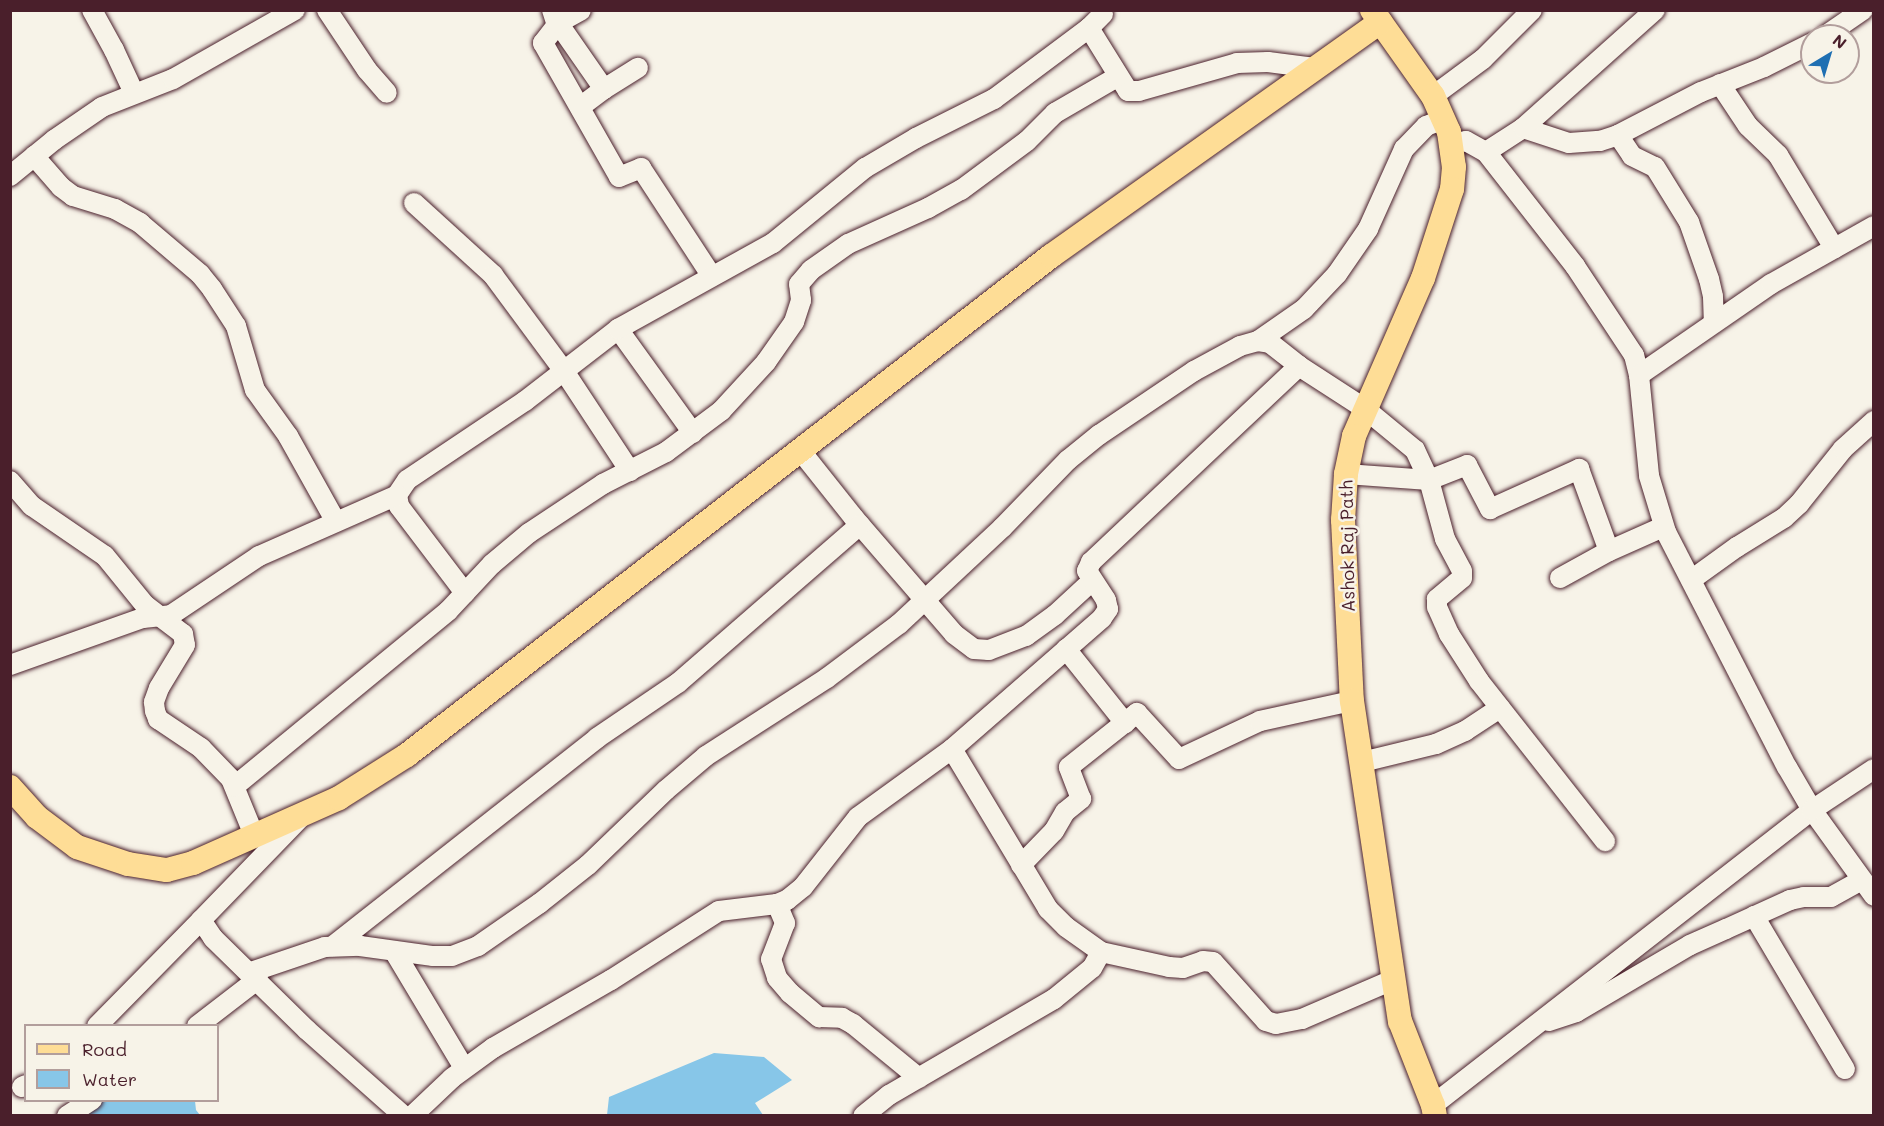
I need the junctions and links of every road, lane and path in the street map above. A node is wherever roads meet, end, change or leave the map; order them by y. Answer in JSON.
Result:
{"nodes":[{"id":1,"x":92,"y":10,"type":"edge"},
{"id":2,"x":295,"y":10,"type":"edge"},
{"id":3,"x":327,"y":10,"type":"edge"},
{"id":4,"x":581,"y":10,"type":"edge"},
{"id":5,"x":1532,"y":10,"type":"edge"},
{"id":6,"x":1655,"y":10,"type":"edge"},
{"id":7,"x":1863,"y":10,"type":"edge"},
{"id":8,"x":1104,"y":12,"type":"edge"},
{"id":9,"x":1376,"y":16,"type":"edge"},
{"id":10,"x":555,"y":18,"type":"edge"},
{"id":11,"x":1843,"y":24,"type":"edge"},
{"id":12,"x":1089,"y":28,"type":"junction"},
{"id":13,"x":1800,"y":48,"type":"edge"},
{"id":14,"x":638,"y":68,"type":"dead end"},
{"id":15,"x":1315,"y":68,"type":"junction"},
{"id":16,"x":1118,"y":77,"type":"junction"},
{"id":17,"x":1720,"y":84,"type":"junction"},
{"id":18,"x":604,"y":89,"type":"junction"},
{"id":19,"x":134,"y":93,"type":"junction"},
{"id":20,"x":387,"y":93,"type":"dead end"},
{"id":21,"x":1433,"y":96,"type":"junction"},
{"id":22,"x":580,"y":106,"type":"junction"},
{"id":23,"x":1444,"y":119,"type":"junction"},
{"id":24,"x":1523,"y":128,"type":"junction"},
{"id":25,"x":1618,"y":135,"type":"junction"},
{"id":26,"x":1452,"y":144,"type":"junction"},
{"id":27,"x":1486,"y":152,"type":"junction"},
{"id":28,"x":34,"y":156,"type":"junction"},
{"id":29,"x":10,"y":176,"type":"edge"},
{"id":30,"x":414,"y":203,"type":"dead end"},
{"id":31,"x":1874,"y":226,"type":"edge"},
{"id":32,"x":1834,"y":248,"type":"junction"},
{"id":33,"x":711,"y":275,"type":"junction"},
{"id":34,"x":1714,"y":322,"type":"junction"},
{"id":35,"x":618,"y":329,"type":"junction"},
{"id":36,"x":1258,"y":341,"type":"junction"},
{"id":37,"x":1299,"y":366,"type":"junction"},
{"id":38,"x":564,"y":371,"type":"junction"},
{"id":39,"x":1639,"y":375,"type":"junction"},
{"id":40,"x":1365,"y":408,"type":"junction"},
{"id":41,"x":1874,"y":421,"type":"edge"},
{"id":42,"x":693,"y":433,"type":"junction"},
{"id":43,"x":800,"y":450,"type":"junction"},
{"id":44,"x":630,"y":471,"type":"junction"},
{"id":45,"x":1346,"y":474,"type":"junction"},
{"id":46,"x":1429,"y":480,"type":"junction"},
{"id":47,"x":10,"y":481,"type":"edge"},
{"id":48,"x":397,"y":495,"type":"junction"},
{"id":49,"x":336,"y":522,"type":"junction"},
{"id":50,"x":860,"y":525,"type":"junction"},
{"id":51,"x":1664,"y":527,"type":"junction"},
{"id":52,"x":1609,"y":551,"type":"junction"},
{"id":53,"x":1560,"y":578,"type":"dead end"},
{"id":54,"x":1691,"y":580,"type":"junction"},
{"id":55,"x":1092,"y":581,"type":"junction"},
{"id":56,"x":465,"y":593,"type":"junction"},
{"id":57,"x":924,"y":599,"type":"junction"},
{"id":58,"x":159,"y":617,"type":"junction"},
{"id":59,"x":1066,"y":649,"type":"junction"},
{"id":60,"x":10,"y":665,"type":"edge"},
{"id":61,"x":1352,"y":701,"type":"junction"},
{"id":62,"x":1500,"y":708,"type":"junction"},
{"id":63,"x":1125,"y":723,"type":"junction"},
{"id":64,"x":952,"y":749,"type":"junction"},
{"id":65,"x":1362,"y":762,"type":"junction"},
{"id":66,"x":1874,"y":769,"type":"edge"},
{"id":67,"x":235,"y":786,"type":"junction"},
{"id":68,"x":10,"y":787,"type":"edge"},
{"id":69,"x":1812,"y":810,"type":"junction"},
{"id":70,"x":304,"y":814,"type":"junction"},
{"id":71,"x":254,"y":835,"type":"junction"},
{"id":72,"x":1605,"y":841,"type":"dead end"},
{"id":73,"x":1021,"y":865,"type":"junction"},
{"id":74,"x":1868,"y":888,"type":"edge"},
{"id":75,"x":777,"y":904,"type":"junction"},
{"id":76,"x":1754,"y":916,"type":"junction"},
{"id":77,"x":201,"y":920,"type":"junction"},
{"id":78,"x":333,"y":946,"type":"junction"},
{"id":79,"x":394,"y":951,"type":"junction"},
{"id":80,"x":1101,"y":952,"type":"junction"},
{"id":81,"x":254,"y":976,"type":"junction"},
{"id":82,"x":1395,"y":979,"type":"junction"},
{"id":83,"x":99,"y":1024,"type":"edge"},
{"id":84,"x":198,"y":1024,"type":"edge"},
{"id":85,"x":1537,"y":1024,"type":"junction"},
{"id":86,"x":464,"y":1068,"type":"junction"},
{"id":87,"x":1845,"y":1070,"type":"dead end"},
{"id":88,"x":919,"y":1078,"type":"junction"},
{"id":89,"x":90,"y":1102,"type":"edge"},
{"id":90,"x":1434,"y":1110,"type":"edge"},
{"id":91,"x":67,"y":1116,"type":"edge"},
{"id":92,"x":404,"y":1116,"type":"edge"},
{"id":93,"x":412,"y":1116,"type":"edge"},
{"id":94,"x":863,"y":1116,"type":"edge"}],
"edges":[{"from":1,"to":19,"type":"street"},
{"from":2,"to":19,"type":"street"},
{"from":3,"to":20,"type":"street"},
{"from":4,"to":10,"type":"street"},
{"from":5,"to":21,"type":"street"},
{"from":6,"to":24,"type":"street"},
{"from":7,"to":11,"type":"street"},
{"from":8,"to":12,"type":"street"},
{"from":9,"to":15,"type":"main road"},
{"from":9,"to":21,"type":"main road","name":"Ashok Raj Path"},
{"from":10,"to":18,"type":"street"},
{"from":10,"to":22,"type":"street"},
{"from":12,"to":16,"type":"street"},
{"from":12,"to":33,"type":"street"},
{"from":13,"to":17,"type":"street"},
{"from":14,"to":18,"type":"street"},
{"from":15,"to":16,"type":"street"},
{"from":15,"to":43,"type":"main road"},
{"from":16,"to":42,"type":"street"},
{"from":17,"to":25,"type":"street"},
{"from":17,"to":32,"type":"street"},
{"from":18,"to":22,"type":"street"},
{"from":19,"to":28,"type":"street"},
{"from":21,"to":23,"type":"main road","name":"Ashok Raj Path"},
{"from":22,"to":33,"type":"street"},
{"from":23,"to":26,"type":"main road","name":"Ashok Raj Path"},
{"from":23,"to":36,"type":"street"},
{"from":24,"to":25,"type":"street"},
{"from":24,"to":27,"type":"street"},
{"from":25,"to":34,"type":"street"},
{"from":26,"to":27,"type":"street"},
{"from":26,"to":40,"type":"main road","name":"Ashok Raj Path"},
{"from":27,"to":39,"type":"street"},
{"from":28,"to":29,"type":"street"},
{"from":28,"to":49,"type":"street"},
{"from":30,"to":38,"type":"street"},
{"from":31,"to":32,"type":"street"},
{"from":32,"to":34,"type":"street"},
{"from":33,"to":35,"type":"street"},
{"from":34,"to":39,"type":"street"},
{"from":35,"to":38,"type":"street"},
{"from":35,"to":42,"type":"street"},
{"from":36,"to":37,"type":"street"},
{"from":36,"to":57,"type":"street"},
{"from":37,"to":40,"type":"street"},
{"from":37,"to":55,"type":"street"},
{"from":38,"to":44,"type":"street"},
{"from":38,"to":48,"type":"street"},
{"from":39,"to":51,"type":"street"},
{"from":40,"to":45,"type":"main road","name":"Ashok Raj Path"},
{"from":40,"to":46,"type":"street"},
{"from":41,"to":54,"type":"street"},
{"from":42,"to":44,"type":"street"},
{"from":43,"to":50,"type":"street"},
{"from":43,"to":70,"type":"main road"},
{"from":44,"to":56,"type":"street"},
{"from":45,"to":46,"type":"street"},
{"from":45,"to":61,"type":"main road","name":"Ashok Raj Path"},
{"from":46,"to":52,"type":"street"},
{"from":46,"to":62,"type":"street"},
{"from":47,"to":58,"type":"street"},
{"from":48,"to":49,"type":"street"},
{"from":48,"to":56,"type":"street"},
{"from":49,"to":58,"type":"street"},
{"from":50,"to":57,"type":"street"},
{"from":50,"to":78,"type":"street"},
{"from":51,"to":52,"type":"street"},
{"from":51,"to":54,"type":"street"},
{"from":52,"to":53,"type":"street"},
{"from":54,"to":69,"type":"street"},
{"from":55,"to":57,"type":"street"},
{"from":55,"to":59,"type":"street"},
{"from":56,"to":67,"type":"street"},
{"from":57,"to":79,"type":"street"},
{"from":58,"to":60,"type":"street"},
{"from":58,"to":67,"type":"street"},
{"from":59,"to":63,"type":"street"},
{"from":59,"to":64,"type":"street"},
{"from":61,"to":63,"type":"street"},
{"from":61,"to":65,"type":"main road","name":"Ashok Raj Path"},
{"from":62,"to":65,"type":"street"},
{"from":62,"to":72,"type":"street"},
{"from":63,"to":73,"type":"street"},
{"from":64,"to":73,"type":"street"},
{"from":64,"to":75,"type":"street"},
{"from":65,"to":82,"type":"main road","name":"Ashok Raj Path"},
{"from":66,"to":69,"type":"street"},
{"from":67,"to":71,"type":"street"},
{"from":68,"to":71,"type":"main road"},
{"from":69,"to":74,"type":"street"},
{"from":69,"to":85,"type":"street"},
{"from":70,"to":71,"type":"main road"},
{"from":70,"to":77,"type":"street"},
{"from":73,"to":80,"type":"street"},
{"from":74,"to":76,"type":"street"},
{"from":75,"to":86,"type":"street"},
{"from":75,"to":88,"type":"street"},
{"from":76,"to":85,"type":"street"},
{"from":76,"to":87,"type":"street"},
{"from":77,"to":81,"type":"street"},
{"from":77,"to":83,"type":"street"},
{"from":78,"to":79,"type":"street"},
{"from":78,"to":81,"type":"street"},
{"from":79,"to":86,"type":"street"},
{"from":80,"to":82,"type":"street"},
{"from":80,"to":88,"type":"street"},
{"from":81,"to":84,"type":"street"},
{"from":81,"to":92,"type":"street"},
{"from":82,"to":90,"type":"main road","name":"Ashok Raj Path"},
{"from":85,"to":90,"type":"street"},
{"from":86,"to":93,"type":"street"},
{"from":88,"to":94,"type":"street"},
{"from":89,"to":91,"type":"street"}]}
